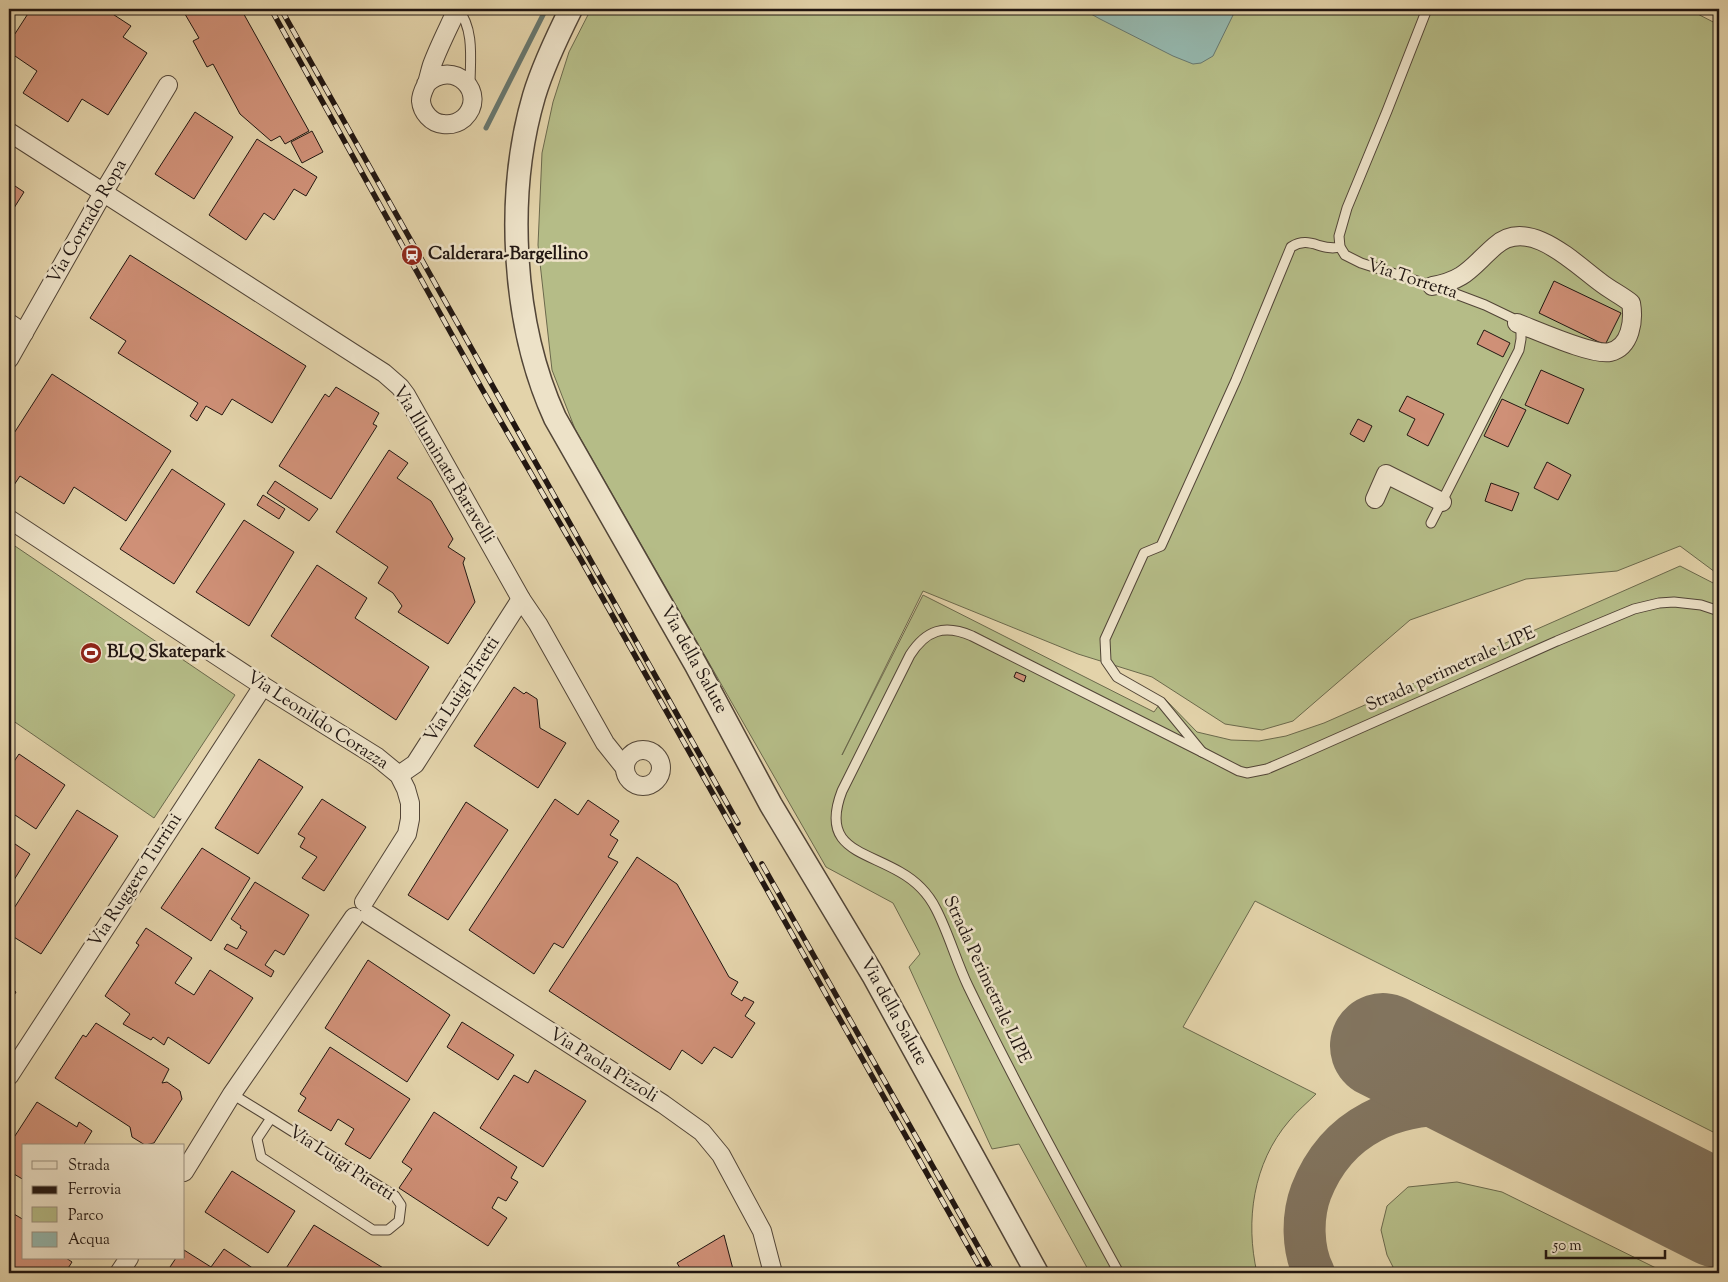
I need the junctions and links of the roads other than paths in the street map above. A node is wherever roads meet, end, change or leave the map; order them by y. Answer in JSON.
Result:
{"nodes":[{"id":1,"x":458,"y":9,"type":"edge"},
{"id":2,"x":571,"y":9,"type":"edge"},
{"id":3,"x":1427,"y":9,"type":"edge"},
{"id":4,"x":441,"y":45,"type":"junction"},
{"id":5,"x":454,"y":75,"type":"junction"},
{"id":6,"x":426,"y":84,"type":"junction"},
{"id":7,"x":168,"y":85,"type":"dead end"},
{"id":8,"x":470,"y":89,"type":"junction"},
{"id":9,"x":9,"y":132,"type":"edge"},
{"id":10,"x":103,"y":193,"type":"junction"},
{"id":11,"x":1340,"y":247,"type":"junction"},
{"id":12,"x":1432,"y":286,"type":"junction"},
{"id":13,"x":1517,"y":322,"type":"junction"},
{"id":14,"x":9,"y":323,"type":"edge"},
{"id":15,"x":24,"y":332,"type":"junction"},
{"id":16,"x":9,"y":359,"type":"edge"},
{"id":17,"x":1375,"y":499,"type":"dead end"},
{"id":18,"x":1442,"y":502,"type":"junction"},
{"id":19,"x":9,"y":519,"type":"edge"},
{"id":20,"x":1431,"y":523,"type":"dead end"},
{"id":21,"x":521,"y":599,"type":"junction"},
{"id":22,"x":1719,"y":611,"type":"edge"},
{"id":23,"x":264,"y":686,"type":"junction"},
{"id":24,"x":1202,"y":752,"type":"junction"},
{"id":25,"x":625,"y":768,"type":"dead end"},
{"id":26,"x":398,"y":775,"type":"junction"},
{"id":27,"x":376,"y":881,"type":"junction"},
{"id":28,"x":363,"y":917,"type":"junction"},
{"id":29,"x":9,"y":1076,"type":"edge"},
{"id":30,"x":232,"y":1094,"type":"junction"},
{"id":31,"x":271,"y":1118,"type":"junction"},
{"id":32,"x":185,"y":1170,"type":"edge"},
{"id":33,"x":128,"y":1260,"type":"edge"},
{"id":34,"x":119,"y":1273,"type":"edge"},
{"id":35,"x":773,"y":1273,"type":"edge"},
{"id":36,"x":1036,"y":1273,"type":"edge"},
{"id":37,"x":1119,"y":1273,"type":"edge"}],
"edges":[{"from":1,"to":4,"type":"street"},
{"from":1,"to":8,"type":"lane"},
{"from":2,"to":36,"type":"street","name":"Via della Salute"},
{"from":3,"to":11,"type":"lane"},
{"from":4,"to":5,"type":"street"},
{"from":4,"to":6,"type":"street"},
{"from":5,"to":6,"type":"street"},
{"from":5,"to":8,"type":"street"},
{"from":6,"to":8,"type":"street"},
{"from":7,"to":10,"type":"street","name":"Via Corrado Ropa"},
{"from":9,"to":10,"type":"street","name":"Via Illuminata Baravelli"},
{"from":10,"to":15,"type":"street","name":"Via Corrado Ropa"},
{"from":10,"to":21,"type":"street","name":"Via Illuminata Baravelli"},
{"from":11,"to":12,"type":"lane","name":"Via Torretta"},
{"from":11,"to":24,"type":"lane"},
{"from":12,"to":13,"type":"lane","name":"Via Torretta"},
{"from":12,"to":13,"type":"street"},
{"from":13,"to":18,"type":"lane"},
{"from":14,"to":15,"type":"street"},
{"from":15,"to":16,"type":"street","name":"Via Corrado Ropa"},
{"from":17,"to":18,"type":"street"},
{"from":18,"to":20,"type":"lane"},
{"from":19,"to":23,"type":"street","name":"Via Leonildo Corazza"},
{"from":21,"to":25,"type":"street","name":"Via Illuminata Baravelli"},
{"from":21,"to":26,"type":"street","name":"Via Luigi Piretti"},
{"from":22,"to":24,"type":"lane","name":"Strada perimetrale LIPE"},
{"from":23,"to":26,"type":"street","name":"Via Leonildo Corazza"},
{"from":23,"to":29,"type":"street","name":"Via Ruggero Turrini"},
{"from":24,"to":37,"type":"lane","name":"Strada Perimetrale LIPE"},
{"from":26,"to":27,"type":"street","name":"Via Leonildo Corazza"},
{"from":27,"to":28,"type":"street"},
{"from":27,"to":28,"type":"street"},
{"from":28,"to":30,"type":"street"},
{"from":28,"to":35,"type":"street","name":"Via Paola Pizzoli"},
{"from":30,"to":31,"type":"lane","name":"Via Luigi Piretti"},
{"from":30,"to":32,"type":"street"},
{"from":31,"to":31,"type":"lane","name":"Via Luigi Piretti"},
{"from":33,"to":34,"type":"street"}]}
